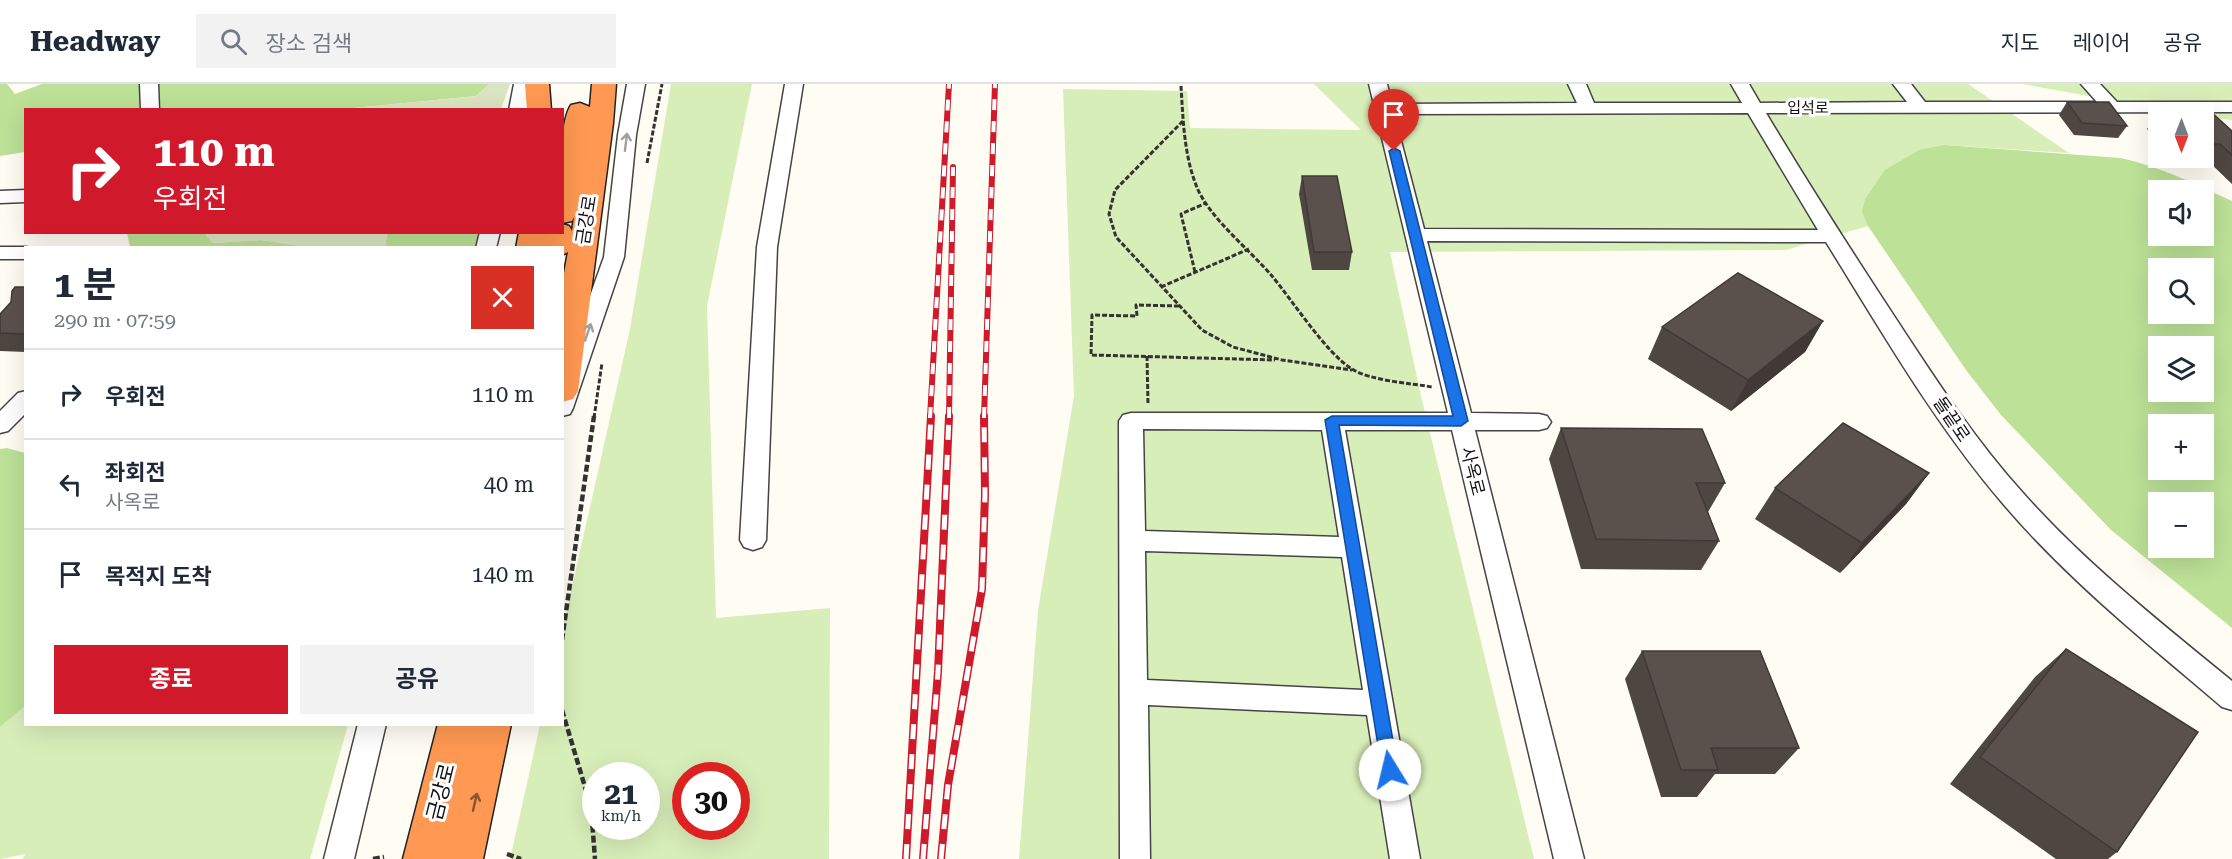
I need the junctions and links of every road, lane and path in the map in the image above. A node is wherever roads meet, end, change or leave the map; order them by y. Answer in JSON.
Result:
{"nodes":[{"id":1,"x":149,"y":84,"type":"edge"},
{"id":2,"x":524,"y":84,"type":"edge"},
{"id":3,"x":537,"y":84,"type":"edge"},
{"id":4,"x":583,"y":84,"type":"edge"},
{"id":5,"x":604,"y":84,"type":"edge"},
{"id":6,"x":636,"y":84,"type":"edge"},
{"id":7,"x":662,"y":84,"type":"edge"},
{"id":8,"x":794,"y":84,"type":"edge"},
{"id":9,"x":1378,"y":84,"type":"edge"},
{"id":10,"x":1577,"y":84,"type":"edge"},
{"id":11,"x":1740,"y":84,"type":"edge"},
{"id":12,"x":1902,"y":84,"type":"edge"},
{"id":13,"x":2090,"y":84,"type":"edge"},
{"id":14,"x":1180,"y":86,"type":"dead end"},
{"id":15,"x":2112,"y":107,"type":"junction"},
{"id":16,"x":2232,"y":107,"type":"edge"},
{"id":17,"x":150,"y":108,"type":"edge"},
{"id":18,"x":518,"y":108,"type":"edge"},
{"id":19,"x":539,"y":108,"type":"edge"},
{"id":20,"x":1588,"y":108,"type":"junction"},
{"id":21,"x":1754,"y":108,"type":"junction"},
{"id":22,"x":1920,"y":108,"type":"junction"},
{"id":23,"x":1384,"y":109,"type":"junction"},
{"id":24,"x":1183,"y":121,"type":"junction"},
{"id":25,"x":647,"y":165,"type":"dead end"},
{"id":26,"x":24,"y":196,"type":"edge"},
{"id":27,"x":0,"y":197,"type":"edge"},
{"id":28,"x":564,"y":203,"type":"edge"},
{"id":29,"x":1206,"y":203,"type":"junction"},
{"id":30,"x":1415,"y":236,"type":"junction"},
{"id":31,"x":1832,"y":236,"type":"junction"},
{"id":32,"x":1248,"y":249,"type":"junction"},
{"id":33,"x":0,"y":253,"type":"edge"},
{"id":34,"x":24,"y":253,"type":"edge"},
{"id":35,"x":1195,"y":272,"type":"junction"},
{"id":36,"x":1161,"y":287,"type":"junction"},
{"id":37,"x":1179,"y":306,"type":"junction"},
{"id":38,"x":603,"y":354,"type":"dead end"},
{"id":39,"x":1147,"y":357,"type":"junction"},
{"id":40,"x":1282,"y":360,"type":"junction"},
{"id":41,"x":1353,"y":370,"type":"junction"},
{"id":42,"x":564,"y":371,"type":"edge"},
{"id":43,"x":1453,"y":391,"type":"junction"},
{"id":44,"x":24,"y":401,"type":"edge"},
{"id":45,"x":564,"y":402,"type":"edge"},
{"id":46,"x":1332,"y":420,"type":"junction"},
{"id":47,"x":1148,"y":421,"type":"junction"},
{"id":48,"x":1461,"y":421,"type":"junction"},
{"id":49,"x":1539,"y":422,"type":"dead end"},
{"id":50,"x":0,"y":425,"type":"edge"},
{"id":51,"x":753,"y":540,"type":"dead end"},
{"id":52,"x":1132,"y":541,"type":"junction"},
{"id":53,"x":1353,"y":547,"type":"junction"},
{"id":54,"x":564,"y":626,"type":"edge"},
{"id":55,"x":1133,"y":692,"type":"junction"},
{"id":56,"x":2232,"y":698,"type":"edge"},
{"id":57,"x":1379,"y":703,"type":"junction"},
{"id":58,"x":564,"y":717,"type":"edge"},
{"id":59,"x":372,"y":726,"type":"edge"},
{"id":60,"x":450,"y":726,"type":"edge"},
{"id":61,"x":458,"y":726,"type":"edge"},
{"id":62,"x":491,"y":726,"type":"edge"},
{"id":63,"x":438,"y":852,"type":"edge"},
{"id":64,"x":507,"y":854,"type":"dead end"},
{"id":65,"x":384,"y":857,"type":"dead end"},
{"id":66,"x":339,"y":859,"type":"edge"},
{"id":67,"x":373,"y":859,"type":"edge"},
{"id":68,"x":521,"y":859,"type":"edge"},
{"id":69,"x":595,"y":859,"type":"edge"},
{"id":70,"x":1135,"y":859,"type":"edge"},
{"id":71,"x":1405,"y":859,"type":"edge"},
{"id":72,"x":1569,"y":859,"type":"edge"}],
"edges":[{"from":1,"to":17,"type":"street"},
{"from":2,"to":18,"type":"street"},
{"from":3,"to":19,"type":"highway"},
{"from":4,"to":28,"type":"highway","name":"금강로"},
{"from":5,"to":42,"type":"highway","name":"금강로"},
{"from":45,"to":6,"type":"street","one_way":true},
{"from":7,"to":25,"type":"path"},
{"from":8,"to":51,"type":"street"},
{"from":9,"to":23,"type":"street","name":"사옥로"},
{"from":10,"to":20,"type":"street"},
{"from":11,"to":21,"type":"street","name":"돌끝로"},
{"from":12,"to":22,"type":"street"},
{"from":13,"to":15,"type":"street"},
{"from":14,"to":24,"type":"path"},
{"from":15,"to":16,"type":"street","name":"입석로"},
{"from":15,"to":22,"type":"street","name":"입석로"},
{"from":20,"to":21,"type":"street","name":"입석로"},
{"from":20,"to":23,"type":"street","name":"입석로"},
{"from":21,"to":22,"type":"street","name":"입석로"},
{"from":21,"to":31,"type":"street","name":"돌끝로"},
{"from":23,"to":30,"type":"street","name":"사옥로"},
{"from":24,"to":29,"type":"path"},
{"from":24,"to":36,"type":"path"},
{"from":26,"to":27,"type":"street"},
{"from":29,"to":32,"type":"path"},
{"from":29,"to":35,"type":"path"},
{"from":30,"to":31,"type":"street"},
{"from":30,"to":43,"type":"street","name":"사옥로"},
{"from":31,"to":56,"type":"street","name":"돌끝로"},
{"from":32,"to":35,"type":"path"},
{"from":32,"to":41,"type":"path"},
{"from":33,"to":34,"type":"street"},
{"from":35,"to":36,"type":"path"},
{"from":36,"to":37,"type":"path"},
{"from":37,"to":39,"type":"path"},
{"from":37,"to":40,"type":"path"},
{"from":38,"to":54,"type":"path"},
{"from":39,"to":40,"type":"path"},
{"from":39,"to":47,"type":"path"},
{"from":40,"to":41,"type":"path"},
{"from":41,"to":43,"type":"path"},
{"from":43,"to":48,"type":"street","name":"사옥로"},
{"from":44,"to":50,"type":"street"},
{"from":46,"to":47,"type":"street"},
{"from":46,"to":48,"type":"street"},
{"from":46,"to":53,"type":"street"},
{"from":47,"to":52,"type":"street"},
{"from":48,"to":49,"type":"street"},
{"from":48,"to":72,"type":"street","name":"사옥로"},
{"from":52,"to":53,"type":"street"},
{"from":52,"to":55,"type":"street"},
{"from":53,"to":57,"type":"street"},
{"from":55,"to":57,"type":"street"},
{"from":55,"to":70,"type":"street"},
{"from":57,"to":71,"type":"street"},
{"from":58,"to":69,"type":"path"},
{"from":59,"to":66,"type":"street"},
{"from":60,"to":63,"type":"highway"},
{"from":61,"to":63,"type":"highway","name":"금강로"},
{"from":63,"to":62,"type":"highway","name":"금강로","one_way":true},
{"from":64,"to":68,"type":"path"},
{"from":65,"to":67,"type":"path"}]}
